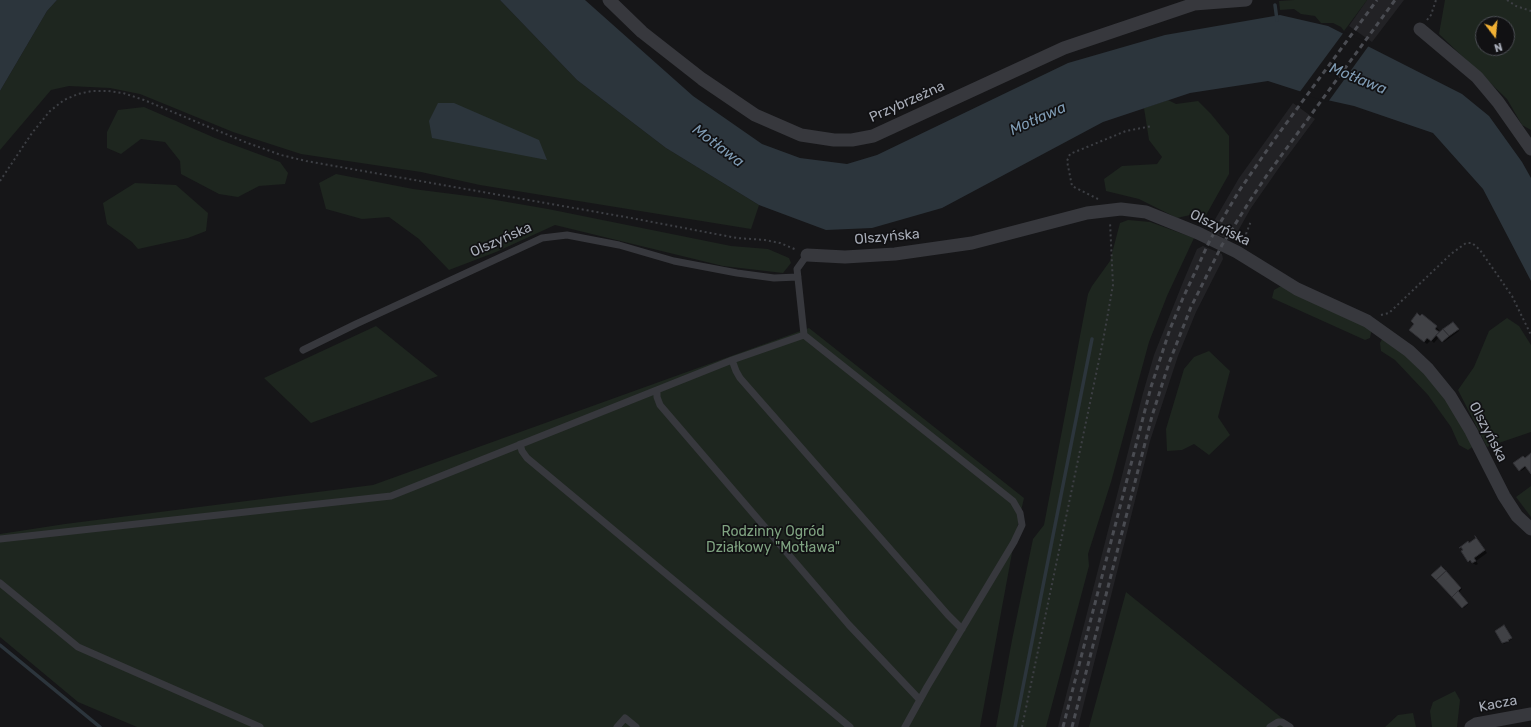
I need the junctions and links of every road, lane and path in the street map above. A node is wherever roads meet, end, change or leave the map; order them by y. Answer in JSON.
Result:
{"nodes":[{"id":1,"x":609,"y":0,"type":"edge"},
{"id":2,"x":1246,"y":0,"type":"edge"},
{"id":3,"x":1436,"y":0,"type":"edge"},
{"id":4,"x":1507,"y":0,"type":"edge"},
{"id":5,"x":1531,"y":11,"type":"edge"},
{"id":6,"x":1420,"y":29,"type":"joint"},
{"id":7,"x":1152,"y":126,"type":"dead end"},
{"id":8,"x":1531,"y":149,"type":"edge"},
{"id":9,"x":0,"y":181,"type":"edge"},
{"id":10,"x":1105,"y":206,"type":"junction"},
{"id":11,"x":1251,"y":221,"type":"dead end"},
{"id":12,"x":1249,"y":248,"type":"dead end"},
{"id":13,"x":807,"y":255,"type":"junction"},
{"id":14,"x":798,"y":278,"type":"junction"},
{"id":15,"x":1380,"y":315,"type":"dead end"},
{"id":16,"x":803,"y":332,"type":"junction"},
{"id":17,"x":1531,"y":334,"type":"edge"},
{"id":18,"x":303,"y":350,"type":"dead end"},
{"id":19,"x":732,"y":360,"type":"junction"},
{"id":20,"x":657,"y":390,"type":"junction"},
{"id":21,"x":520,"y":444,"type":"junction"},
{"id":22,"x":1531,"y":529,"type":"edge"},
{"id":23,"x":0,"y":539,"type":"edge"},
{"id":24,"x":0,"y":583,"type":"edge"},
{"id":25,"x":962,"y":629,"type":"junction"},
{"id":26,"x":920,"y":700,"type":"junction"},
{"id":27,"x":1531,"y":714,"type":"edge"},
{"id":28,"x":260,"y":727,"type":"edge"},
{"id":29,"x":617,"y":727,"type":"edge"},
{"id":30,"x":636,"y":727,"type":"edge"},
{"id":31,"x":850,"y":727,"type":"edge"},
{"id":32,"x":905,"y":727,"type":"edge"},
{"id":33,"x":1022,"y":727,"type":"edge"},
{"id":34,"x":1270,"y":727,"type":"edge"},
{"id":35,"x":1290,"y":727,"type":"edge"},
{"id":36,"x":1471,"y":727,"type":"edge"}],
"edges":[{"from":1,"to":2,"type":"street","name":"Przybrzeżna"},
{"from":3,"to":6,"type":"path"},
{"from":4,"to":5,"type":"path"},
{"from":6,"to":8,"type":"street"},
{"from":7,"to":10,"type":"path"},
{"from":9,"to":13,"type":"path"},
{"from":10,"to":13,"type":"street","name":"Olszyńska"},
{"from":10,"to":22,"type":"street","name":"Olszyńska"},
{"from":10,"to":33,"type":"path"},
{"from":11,"to":12,"type":"path"},
{"from":13,"to":14,"type":"lane"},
{"from":14,"to":16,"type":"lane"},
{"from":14,"to":18,"type":"lane","name":"Olszyńska"},
{"from":15,"to":17,"type":"path"},
{"from":16,"to":19,"type":"lane"},
{"from":16,"to":25,"type":"lane"},
{"from":19,"to":20,"type":"lane"},
{"from":19,"to":25,"type":"lane"},
{"from":20,"to":21,"type":"lane"},
{"from":20,"to":26,"type":"lane"},
{"from":21,"to":23,"type":"lane"},
{"from":21,"to":31,"type":"lane"},
{"from":24,"to":28,"type":"lane"},
{"from":25,"to":26,"type":"lane"},
{"from":26,"to":32,"type":"lane"},
{"from":27,"to":36,"type":"street","name":"Kacza"},
{"from":29,"to":30,"type":"lane"},
{"from":34,"to":35,"type":"lane"}]}
